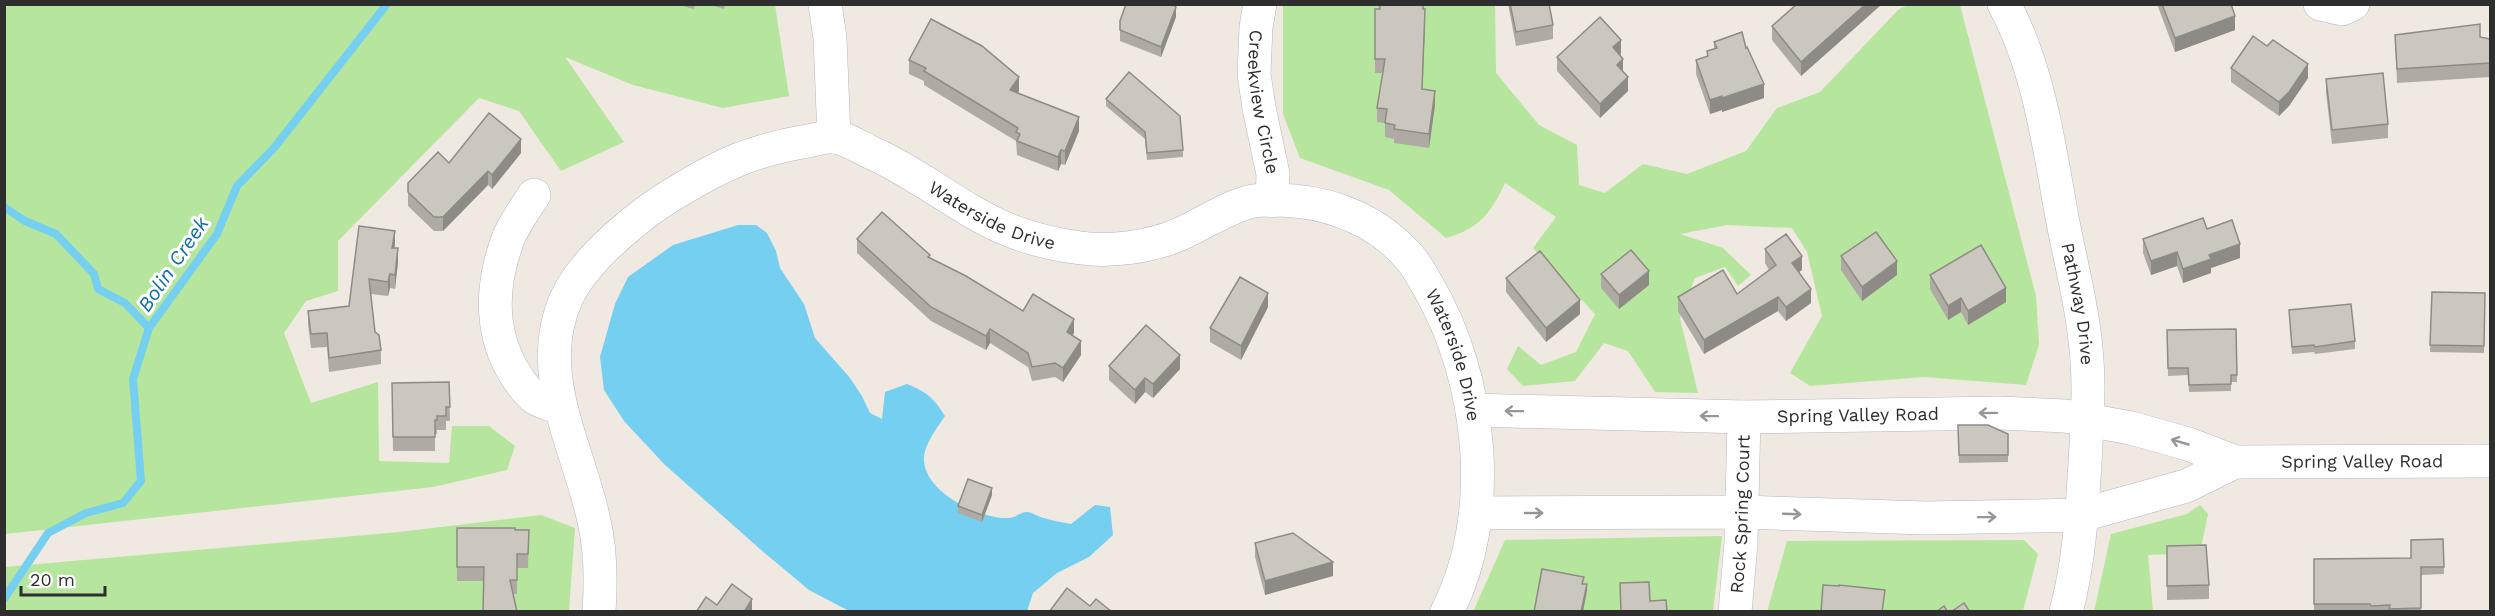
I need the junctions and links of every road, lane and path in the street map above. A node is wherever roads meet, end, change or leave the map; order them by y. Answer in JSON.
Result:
{"nodes":[{"id":1,"x":825,"y":4,"type":"edge"},
{"id":2,"x":1260,"y":4,"type":"edge"},
{"id":3,"x":2004,"y":4,"type":"edge"},
{"id":4,"x":2320,"y":4,"type":"edge"},
{"id":5,"x":2353,"y":4,"type":"edge"},
{"id":6,"x":834,"y":137,"type":"junction"},
{"id":7,"x":534,"y":195,"type":"dead end"},
{"id":8,"x":1272,"y":201,"type":"junction"},
{"id":9,"x":561,"y":408,"type":"junction"},
{"id":10,"x":1472,"y":410,"type":"junction"},
{"id":11,"x":1744,"y":417,"type":"junction"},
{"id":12,"x":2087,"y":421,"type":"junction"},
{"id":13,"x":2490,"y":461,"type":"edge"},
{"id":14,"x":2235,"y":462,"type":"junction"},
{"id":15,"x":1741,"y":512,"type":"junction"},
{"id":16,"x":1476,"y":513,"type":"junction"},
{"id":17,"x":2082,"y":515,"type":"junction"},
{"id":18,"x":599,"y":612,"type":"edge"},
{"id":19,"x":1447,"y":612,"type":"edge"},
{"id":20,"x":1735,"y":612,"type":"edge"},
{"id":21,"x":2066,"y":612,"type":"edge"}],
"edges":[{"from":1,"to":6,"type":"street"},
{"from":2,"to":8,"type":"street","name":"Creekview Circle"},
{"from":3,"to":12,"type":"street","name":"Pathway Drive"},
{"from":4,"to":5,"type":"street"},
{"from":6,"to":8,"type":"street","name":"Waterside Drive"},
{"from":6,"to":9,"type":"street"},
{"from":7,"to":9,"type":"street"},
{"from":8,"to":10,"type":"street","name":"Waterside Drive"},
{"from":9,"to":18,"type":"street"},
{"from":11,"to":10,"type":"street","name":"Spring Valley Road","one_way":true},
{"from":10,"to":16,"type":"street","name":"Waterside Drive"},
{"from":12,"to":11,"type":"street","name":"Spring Valley Road","one_way":true},
{"from":11,"to":15,"type":"street","name":"Rock Spring Court"},
{"from":14,"to":12,"type":"street","name":"Spring Valley Road","one_way":true},
{"from":12,"to":17,"type":"street","name":"Pathway Drive"},
{"from":13,"to":14,"type":"street","name":"Spring Valley Road"},
{"from":14,"to":17,"type":"street","name":"Spring Valley Road"},
{"from":16,"to":15,"type":"street","name":"Spring Valley Road","one_way":true},
{"from":15,"to":17,"type":"street","name":"Spring Valley Road","one_way":true},
{"from":15,"to":20,"type":"street","name":"Rock Spring Court"},
{"from":16,"to":19,"type":"street","name":"Waterside Drive"},
{"from":17,"to":21,"type":"street","name":"Pathway Drive"}]}
